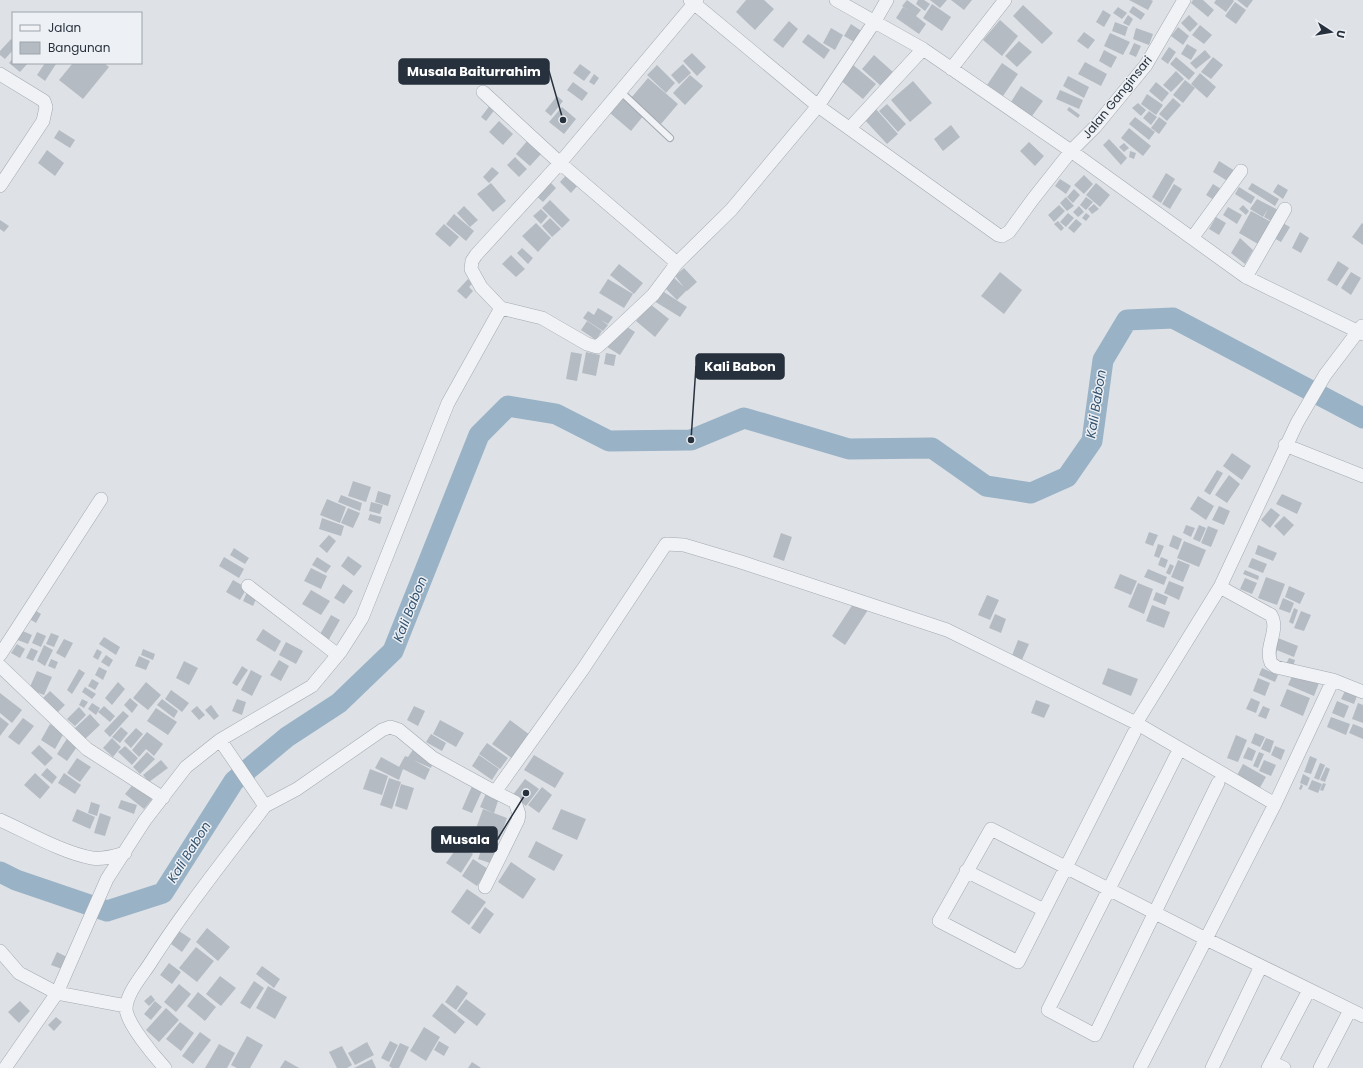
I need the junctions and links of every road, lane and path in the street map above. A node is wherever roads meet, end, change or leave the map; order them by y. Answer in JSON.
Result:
{"nodes":[{"id":1,"x":836,"y":0,"type":"edge"},
{"id":2,"x":887,"y":0,"type":"edge"},
{"id":3,"x":1005,"y":0,"type":"edge"},
{"id":4,"x":1184,"y":0,"type":"edge"},
{"id":5,"x":693,"y":1,"type":"edge"},
{"id":6,"x":875,"y":21,"type":"junction"},
{"id":7,"x":923,"y":49,"type":"junction"},
{"id":8,"x":951,"y":68,"type":"junction"},
{"id":9,"x":0,"y":74,"type":"edge"},
{"id":10,"x":620,"y":91,"type":"junction"},
{"id":11,"x":483,"y":92,"type":"dead end"},
{"id":12,"x":818,"y":106,"type":"junction"},
{"id":13,"x":850,"y":128,"type":"junction"},
{"id":14,"x":670,"y":138,"type":"dead end"},
{"id":15,"x":1071,"y":151,"type":"junction"},
{"id":16,"x":560,"y":163,"type":"junction"},
{"id":17,"x":1241,"y":171,"type":"dead end"},
{"id":18,"x":0,"y":186,"type":"edge"},
{"id":19,"x":1285,"y":209,"type":"dead end"},
{"id":20,"x":1193,"y":237,"type":"junction"},
{"id":21,"x":677,"y":263,"type":"junction"},
{"id":22,"x":1246,"y":277,"type":"junction"},
{"id":23,"x":501,"y":308,"type":"junction"},
{"id":24,"x":1361,"y":330,"type":"edge"},
{"id":25,"x":1285,"y":445,"type":"junction"},
{"id":26,"x":1363,"y":476,"type":"edge"},
{"id":27,"x":101,"y":499,"type":"dead end"},
{"id":28,"x":248,"y":586,"type":"dead end"},
{"id":29,"x":1220,"y":587,"type":"junction"},
{"id":30,"x":0,"y":655,"type":"edge"},
{"id":31,"x":338,"y":655,"type":"junction"},
{"id":32,"x":0,"y":666,"type":"edge"},
{"id":33,"x":1333,"y":680,"type":"junction"},
{"id":34,"x":1363,"y":692,"type":"edge"},
{"id":35,"x":1135,"y":728,"type":"junction"},
{"id":36,"x":224,"y":744,"type":"junction"},
{"id":37,"x":1176,"y":756,"type":"dead end"},
{"id":38,"x":1218,"y":783,"type":"dead end"},
{"id":39,"x":495,"y":792,"type":"junction"},
{"id":40,"x":163,"y":798,"type":"junction"},
{"id":41,"x":263,"y":803,"type":"junction"},
{"id":42,"x":1275,"y":804,"type":"junction"},
{"id":43,"x":0,"y":820,"type":"edge"},
{"id":44,"x":125,"y":853,"type":"junction"},
{"id":45,"x":1065,"y":867,"type":"junction"},
{"id":46,"x":966,"y":871,"type":"junction"},
{"id":47,"x":485,"y":887,"type":"dead end"},
{"id":48,"x":1109,"y":889,"type":"junction"},
{"id":49,"x":1044,"y":910,"type":"junction"},
{"id":50,"x":1155,"y":913,"type":"junction"},
{"id":51,"x":1206,"y":939,"type":"junction"},
{"id":52,"x":0,"y":951,"type":"edge"},
{"id":53,"x":1261,"y":966,"type":"junction"},
{"id":54,"x":1309,"y":990,"type":"junction"},
{"id":55,"x":57,"y":993,"type":"junction"},
{"id":56,"x":126,"y":1006,"type":"junction"},
{"id":57,"x":1350,"y":1010,"type":"junction"},
{"id":58,"x":1363,"y":1016,"type":"edge"},
{"id":59,"x":1270,"y":1065,"type":"edge"},
{"id":60,"x":5,"y":1068,"type":"edge"},
{"id":61,"x":165,"y":1068,"type":"edge"},
{"id":62,"x":1140,"y":1068,"type":"edge"},
{"id":63,"x":1212,"y":1068,"type":"edge"},
{"id":64,"x":1284,"y":1068,"type":"edge"},
{"id":65,"x":1320,"y":1068,"type":"edge"}],
"edges":[{"from":1,"to":6,"type":"street"},
{"from":2,"to":6,"type":"street"},
{"from":3,"to":8,"type":"street"},
{"from":4,"to":15,"type":"street","name":"Jalan Ganginsari"},
{"from":5,"to":10,"type":"street"},
{"from":5,"to":12,"type":"street"},
{"from":6,"to":7,"type":"street"},
{"from":6,"to":12,"type":"street"},
{"from":7,"to":8,"type":"street"},
{"from":7,"to":13,"type":"street"},
{"from":8,"to":15,"type":"street"},
{"from":9,"to":18,"type":"street"},
{"from":10,"to":14,"type":"lane"},
{"from":10,"to":16,"type":"street"},
{"from":11,"to":16,"type":"street"},
{"from":12,"to":13,"type":"street"},
{"from":12,"to":21,"type":"street"},
{"from":13,"to":15,"type":"street","name":"Jalan Ganginsari"},
{"from":15,"to":20,"type":"street"},
{"from":16,"to":21,"type":"street"},
{"from":16,"to":23,"type":"street"},
{"from":17,"to":20,"type":"street"},
{"from":19,"to":22,"type":"street"},
{"from":20,"to":22,"type":"street"},
{"from":21,"to":23,"type":"street"},
{"from":22,"to":24,"type":"street"},
{"from":23,"to":31,"type":"street"},
{"from":24,"to":25,"type":"street"},
{"from":25,"to":26,"type":"street"},
{"from":25,"to":29,"type":"street"},
{"from":27,"to":30,"type":"street"},
{"from":28,"to":31,"type":"street"},
{"from":29,"to":33,"type":"street"},
{"from":29,"to":35,"type":"street"},
{"from":31,"to":36,"type":"street"},
{"from":32,"to":40,"type":"street"},
{"from":33,"to":34,"type":"street"},
{"from":33,"to":42,"type":"street"},
{"from":35,"to":39,"type":"street"},
{"from":35,"to":42,"type":"street"},
{"from":35,"to":45,"type":"street"},
{"from":36,"to":40,"type":"street"},
{"from":36,"to":41,"type":"street"},
{"from":37,"to":48,"type":"street"},
{"from":38,"to":50,"type":"street"},
{"from":39,"to":41,"type":"street"},
{"from":39,"to":47,"type":"street"},
{"from":40,"to":44,"type":"street"},
{"from":41,"to":56,"type":"street"},
{"from":42,"to":51,"type":"street"},
{"from":43,"to":44,"type":"street"},
{"from":44,"to":55,"type":"street"},
{"from":45,"to":46,"type":"street"},
{"from":45,"to":48,"type":"street"},
{"from":45,"to":49,"type":"street"},
{"from":46,"to":49,"type":"street"},
{"from":46,"to":49,"type":"street"},
{"from":48,"to":50,"type":"street"},
{"from":48,"to":50,"type":"street"},
{"from":50,"to":51,"type":"street"},
{"from":51,"to":53,"type":"street"},
{"from":51,"to":62,"type":"street"},
{"from":52,"to":55,"type":"street"},
{"from":53,"to":54,"type":"street"},
{"from":53,"to":63,"type":"street"},
{"from":54,"to":57,"type":"street"},
{"from":54,"to":59,"type":"street"},
{"from":55,"to":56,"type":"street"},
{"from":55,"to":60,"type":"street"},
{"from":56,"to":61,"type":"street"},
{"from":57,"to":58,"type":"street"},
{"from":57,"to":65,"type":"street"},
{"from":59,"to":64,"type":"street"}]}
